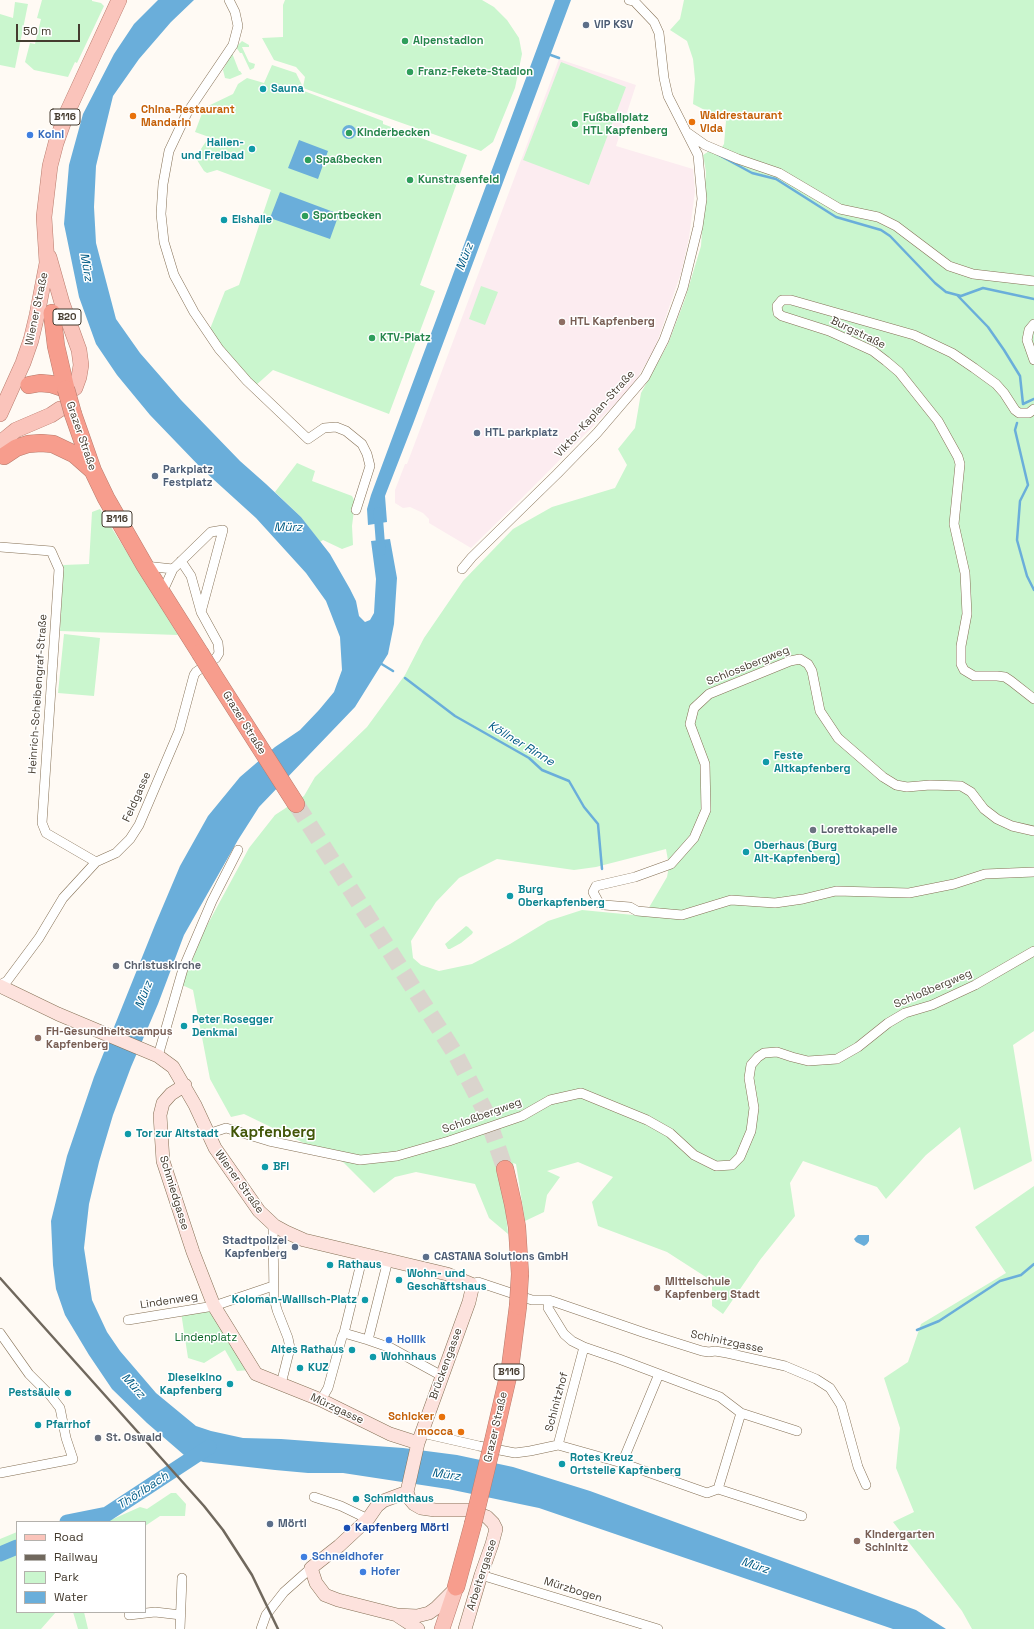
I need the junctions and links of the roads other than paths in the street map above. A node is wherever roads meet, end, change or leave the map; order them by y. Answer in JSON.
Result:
{"nodes":[{"id":1,"x":119,"y":0,"type":"edge"},
{"id":2,"x":230,"y":0,"type":"edge"},
{"id":3,"x":633,"y":0,"type":"edge"},
{"id":4,"x":686,"y":131,"type":"junction"},
{"id":5,"x":46,"y":246,"type":"junction"},
{"id":6,"x":47,"y":263,"type":"junction"},
{"id":7,"x":1034,"y":281,"type":"edge"},
{"id":8,"x":52,"y":313,"type":"joint"},
{"id":9,"x":1034,"y":324,"type":"edge"},
{"id":10,"x":1034,"y":360,"type":"edge"},
{"id":11,"x":29,"y":385,"type":"joint"},
{"id":12,"x":70,"y":388,"type":"junction"},
{"id":13,"x":10,"y":393,"type":"junction"},
{"id":14,"x":1034,"y":409,"type":"edge"},
{"id":15,"x":66,"y":412,"type":"junction"},
{"id":16,"x":0,"y":414,"type":"edge"},
{"id":17,"x":79,"y":450,"type":"junction"},
{"id":18,"x":1,"y":452,"type":"edge"},
{"id":19,"x":356,"y":510,"type":"dead end"},
{"id":20,"x":0,"y":547,"type":"edge"},
{"id":21,"x":181,"y":561,"type":"junction"},
{"id":22,"x":145,"y":566,"type":"junction"},
{"id":23,"x":173,"y":569,"type":"junction"},
{"id":24,"x":462,"y":569,"type":"dead end"},
{"id":25,"x":164,"y":598,"type":"junction"},
{"id":26,"x":201,"y":612,"type":"junction"},
{"id":27,"x":1034,"y":699,"type":"edge"},
{"id":28,"x":296,"y":804,"type":"tunnel mouth"},
{"id":29,"x":1034,"y":831,"type":"edge"},
{"id":30,"x":238,"y":850,"type":"dead end"},
{"id":31,"x":96,"y":862,"type":"junction"},
{"id":32,"x":1034,"y":872,"type":"edge"},
{"id":33,"x":1034,"y":951,"type":"edge"},
{"id":34,"x":0,"y":986,"type":"edge"},
{"id":35,"x":158,"y":1056,"type":"junction"},
{"id":36,"x":185,"y":1085,"type":"junction"},
{"id":37,"x":208,"y":1134,"type":"junction"},
{"id":38,"x":505,"y":1169,"type":"tunnel mouth"},
{"id":39,"x":275,"y":1226,"type":"junction"},
{"id":40,"x":363,"y":1255,"type":"junction"},
{"id":41,"x":388,"y":1260,"type":"junction"},
{"id":42,"x":471,"y":1284,"type":"junction"},
{"id":43,"x":273,"y":1286,"type":"junction"},
{"id":44,"x":549,"y":1300,"type":"junction"},
{"id":45,"x":214,"y":1306,"type":"junction"},
{"id":46,"x":128,"y":1320,"type":"dead end"},
{"id":47,"x":0,"y":1333,"type":"edge"},
{"id":48,"x":343,"y":1335,"type":"junction"},
{"id":49,"x":369,"y":1340,"type":"junction"},
{"id":50,"x":584,"y":1347,"type":"junction"},
{"id":51,"x":659,"y":1374,"type":"junction"},
{"id":52,"x":442,"y":1376,"type":"junction"},
{"id":53,"x":280,"y":1384,"type":"junction"},
{"id":54,"x":322,"y":1400,"type":"junction"},
{"id":55,"x":741,"y":1413,"type":"junction"},
{"id":56,"x":797,"y":1431,"type":"dead end"},
{"id":57,"x":420,"y":1438,"type":"junction"},
{"id":58,"x":558,"y":1445,"type":"junction"},
{"id":59,"x":622,"y":1463,"type":"junction"},
{"id":60,"x":0,"y":1473,"type":"edge"},
{"id":61,"x":866,"y":1485,"type":"dead end"},
{"id":62,"x":718,"y":1489,"type":"junction"},
{"id":63,"x":407,"y":1492,"type":"junction"},
{"id":64,"x":314,"y":1497,"type":"dead end"},
{"id":65,"x":802,"y":1516,"type":"dead end"},
{"id":66,"x":368,"y":1519,"type":"junction"},
{"id":67,"x":311,"y":1568,"type":"junction"},
{"id":68,"x":481,"y":1574,"type":"junction"},
{"id":69,"x":182,"y":1578,"type":"dead end"},
{"id":70,"x":456,"y":1587,"type":"junction"},
{"id":71,"x":181,"y":1615,"type":"junction"},
{"id":72,"x":397,"y":1615,"type":"junction"},
{"id":73,"x":129,"y":1616,"type":"dead end"},
{"id":74,"x":443,"y":1628,"type":"edge"},
{"id":75,"x":180,"y":1629,"type":"edge"},
{"id":76,"x":261,"y":1629,"type":"edge"},
{"id":77,"x":418,"y":1629,"type":"edge"},
{"id":78,"x":465,"y":1629,"type":"edge"},
{"id":79,"x":658,"y":1629,"type":"edge"}],
"edges":[{"from":1,"to":5,"type":"main road","name":"Wiener Straße","number":"B116"},
{"from":2,"to":19,"type":"street"},
{"from":3,"to":4,"type":"street","name":"Viktor-Kaplan-Straße"},
{"from":4,"to":7,"type":"street"},
{"from":4,"to":24,"type":"street","name":"Viktor-Kaplan-Straße"},
{"from":5,"to":6,"type":"main road","name":"Wiener Straße","number":"B116"},
{"from":5,"to":12,"type":"main road","name":"Wiener Straße","number":"B20"},
{"from":6,"to":8,"type":"main road","name":"Grazer Straße","number":"B116"},
{"from":6,"to":13,"type":"main road","name":"Wiener Straße","number":"B116"},
{"from":8,"to":12,"type":"highway","name":"Grazer Straße","number":"B116"},
{"from":9,"to":10,"type":"street"},
{"from":11,"to":12,"type":"highway"},
{"from":11,"to":13,"type":"main road"},
{"from":12,"to":15,"type":"highway","name":"Grazer Straße","number":"B116","bridge":true},
{"from":13,"to":16,"type":"main road","name":"Wiener Straße"},
{"from":14,"to":27,"type":"street","name":"Burgstraße"},
{"from":15,"to":17,"type":"highway","name":"Grazer Straße","number":"B116"},
{"from":15,"to":18,"type":"main road"},
{"from":17,"to":18,"type":"highway"},
{"from":17,"to":22,"type":"highway","name":"Grazer Straße","number":"B116"},
{"from":20,"to":31,"type":"street","name":"Heinrich-Scheibengraf-Straße"},
{"from":21,"to":23,"type":"street"},
{"from":21,"to":26,"type":"street","name":"Feldgasse"},
{"from":21,"to":26,"type":"street"},
{"from":22,"to":23,"type":"street"},
{"from":22,"to":25,"type":"highway","name":"Grazer Straße","number":"B116"},
{"from":23,"to":25,"type":"street"},
{"from":25,"to":28,"type":"highway","name":"Grazer Straße","number":"B116","bridge":true},
{"from":26,"to":31,"type":"street","name":"Feldgasse"},
{"from":29,"to":32,"type":"street","name":"Schlossbergweg"},
{"from":30,"to":35,"type":"street"},
{"from":31,"to":34,"type":"street","name":"Feldgasse"},
{"from":33,"to":37,"type":"street","name":"Schloßbergweg"},
{"from":34,"to":35,"type":"street","name":"Wiener Straße"},
{"from":35,"to":36,"type":"street","name":"Wiener Straße"},
{"from":36,"to":37,"type":"street","name":"Wiener Straße"},
{"from":36,"to":45,"type":"street","name":"Schmiedgasse"},
{"from":37,"to":39,"type":"street","name":"Wiener Straße"},
{"from":38,"to":70,"type":"highway","name":"Grazer Straße","number":"B116","bridge":true},
{"from":39,"to":40,"type":"street","name":"Wiener Straße"},
{"from":39,"to":43,"type":"street"},
{"from":40,"to":41,"type":"street","name":"Wiener Straße"},
{"from":40,"to":48,"type":"street"},
{"from":41,"to":42,"type":"street","name":"Wiener Straße"},
{"from":41,"to":49,"type":"street"},
{"from":42,"to":44,"type":"street","name":"Schinitzgasse"},
{"from":42,"to":52,"type":"street","name":"Brückengasse"},
{"from":43,"to":45,"type":"street","name":"Lindenweg"},
{"from":43,"to":53,"type":"street"},
{"from":44,"to":50,"type":"street"},
{"from":44,"to":61,"type":"street","name":"Schinitzgasse"},
{"from":45,"to":46,"type":"street","name":"Lindenweg"},
{"from":45,"to":53,"type":"street","name":"Mürzgasse"},
{"from":47,"to":60,"type":"street"},
{"from":48,"to":49,"type":"street"},
{"from":48,"to":54,"type":"street"},
{"from":49,"to":52,"type":"street"},
{"from":50,"to":51,"type":"street"},
{"from":50,"to":58,"type":"street","name":"Schinitzhof"},
{"from":51,"to":55,"type":"street"},
{"from":51,"to":59,"type":"street"},
{"from":52,"to":57,"type":"street","name":"Brückengasse"},
{"from":53,"to":54,"type":"street","name":"Mürzgasse"},
{"from":54,"to":57,"type":"street","name":"Mürzgasse"},
{"from":55,"to":56,"type":"street"},
{"from":55,"to":62,"type":"street"},
{"from":57,"to":58,"type":"street","name":"Mürzgasse"},
{"from":57,"to":63,"type":"street"},
{"from":58,"to":59,"type":"street","name":"Schinitzhof"},
{"from":59,"to":62,"type":"street","name":"Schinitzhof"},
{"from":62,"to":65,"type":"street","name":"Schinitzhof"},
{"from":63,"to":66,"type":"street"},
{"from":63,"to":68,"type":"street","name":"Arbeitergasse"},
{"from":64,"to":66,"type":"street"},
{"from":66,"to":67,"type":"street"},
{"from":67,"to":72,"type":"street","name":"Grazer Straße"},
{"from":67,"to":76,"type":"street"},
{"from":68,"to":78,"type":"street","name":"Arbeitergasse"},
{"from":68,"to":79,"type":"street","name":"Mürzbogen"},
{"from":69,"to":71,"type":"street"},
{"from":70,"to":72,"type":"street","name":"Grazer Straße"},
{"from":70,"to":74,"type":"main road","name":"Grazer Straße","number":"B116"},
{"from":71,"to":73,"type":"street"},
{"from":71,"to":75,"type":"street"},
{"from":72,"to":77,"type":"street","name":"Grazer Straße"}]}
